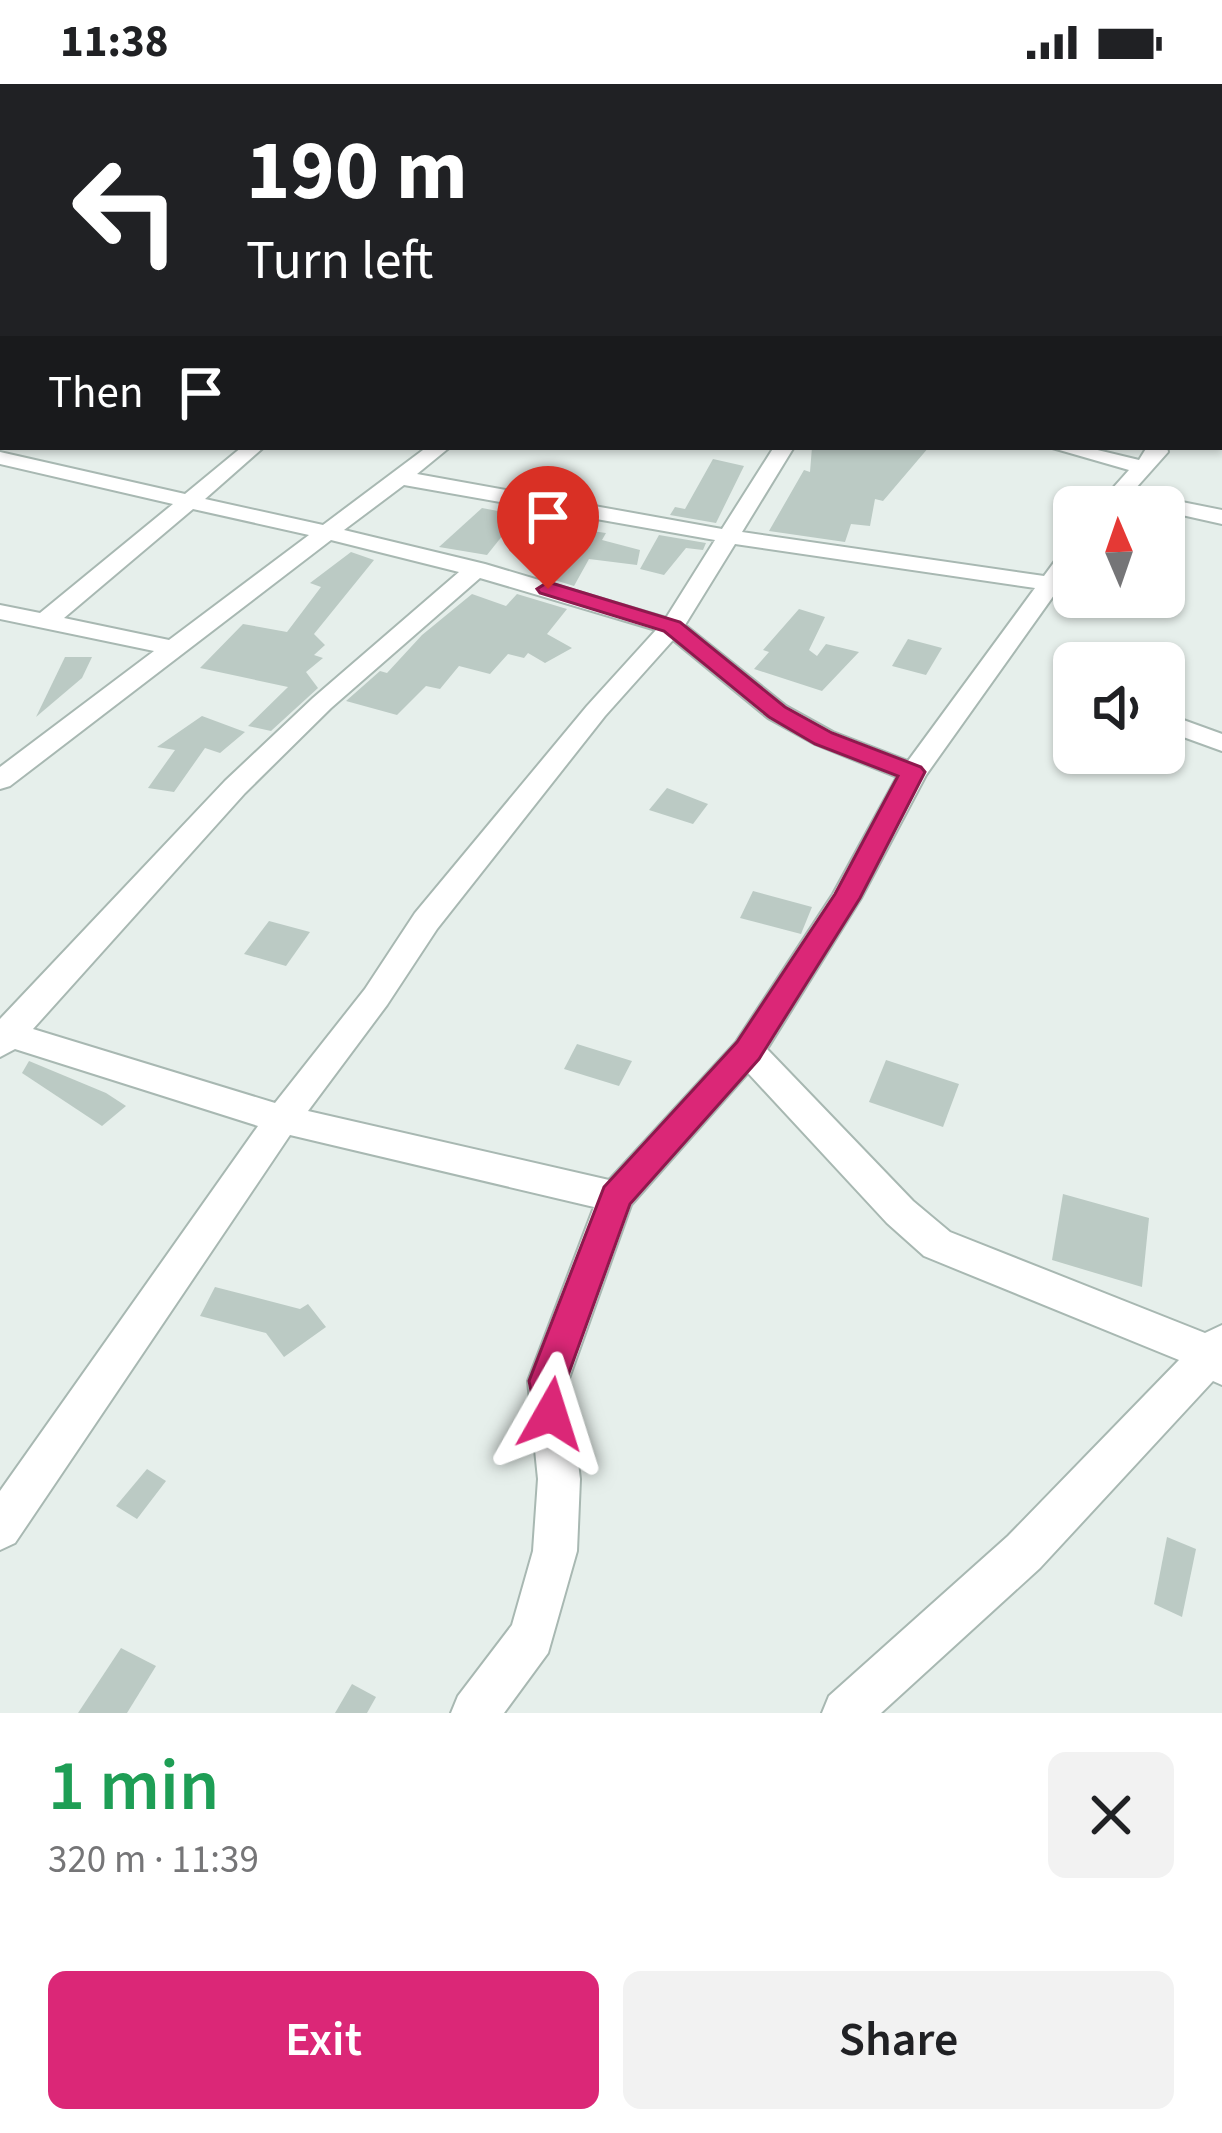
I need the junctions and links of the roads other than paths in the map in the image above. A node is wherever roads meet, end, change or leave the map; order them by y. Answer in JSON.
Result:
{"nodes":[{"id":1,"x":250,"y":450,"type":"edge"},
{"id":2,"x":436,"y":450,"type":"edge"},
{"id":3,"x":782,"y":450,"type":"edge"},
{"id":4,"x":1108,"y":450,"type":"edge"},
{"id":5,"x":1156,"y":453,"type":"edge"},
{"id":6,"x":0,"y":458,"type":"edge"},
{"id":7,"x":402,"y":478,"type":"junction"},
{"id":8,"x":1126,"y":486,"type":"edge"},
{"id":9,"x":189,"y":502,"type":"junction"},
{"id":10,"x":1185,"y":509,"type":"edge"},
{"id":11,"x":1222,"y":517,"type":"edge"},
{"id":12,"x":328,"y":531,"type":"junction"},
{"id":13,"x":727,"y":536,"type":"junction"},
{"id":14,"x":477,"y":569,"type":"junction"},
{"id":15,"x":1053,"y":577,"type":"edge"},
{"id":16,"x":1048,"y":583,"type":"junction"},
{"id":17,"x":0,"y":612,"type":"edge"},
{"id":18,"x":48,"y":619,"type":"junction"},
{"id":19,"x":672,"y":627,"type":"junction"},
{"id":20,"x":173,"y":648,"type":"junction"},
{"id":21,"x":1185,"y":729,"type":"edge"},
{"id":22,"x":1222,"y":743,"type":"edge"},
{"id":23,"x":913,"y":772,"type":"junction"},
{"id":24,"x":0,"y":780,"type":"edge"},
{"id":25,"x":3,"y":1037,"type":"edge"},
{"id":26,"x":748,"y":1051,"type":"junction"},
{"id":27,"x":282,"y":1119,"type":"junction"},
{"id":28,"x":616,"y":1197,"type":"junction"},
{"id":29,"x":1218,"y":1354,"type":"edge"},
{"id":30,"x":0,"y":1528,"type":"edge"},
{"id":31,"x":475,"y":1713,"type":"edge"},
{"id":32,"x":846,"y":1713,"type":"edge"}],
"edges":[{"from":1,"to":9,"type":"street"},
{"from":2,"to":7,"type":"street"},
{"from":3,"to":13,"type":"street"},
{"from":4,"to":5,"type":"street"},
{"from":5,"to":8,"type":"street"},
{"from":6,"to":9,"type":"street"},
{"from":7,"to":12,"type":"street"},
{"from":7,"to":13,"type":"street"},
{"from":9,"to":12,"type":"street"},
{"from":9,"to":18,"type":"street"},
{"from":10,"to":11,"type":"street"},
{"from":12,"to":14,"type":"street"},
{"from":12,"to":20,"type":"street"},
{"from":13,"to":16,"type":"street"},
{"from":13,"to":19,"type":"street"},
{"from":14,"to":19,"type":"street"},
{"from":14,"to":25,"type":"street"},
{"from":15,"to":16,"type":"street"},
{"from":16,"to":23,"type":"street"},
{"from":17,"to":18,"type":"street"},
{"from":18,"to":20,"type":"street"},
{"from":19,"to":23,"type":"street"},
{"from":19,"to":27,"type":"street"},
{"from":20,"to":24,"type":"street"},
{"from":21,"to":22,"type":"street"},
{"from":23,"to":26,"type":"street"},
{"from":25,"to":27,"type":"street"},
{"from":26,"to":28,"type":"street"},
{"from":26,"to":29,"type":"street"},
{"from":27,"to":28,"type":"street"},
{"from":27,"to":30,"type":"street"},
{"from":28,"to":31,"type":"street"},
{"from":29,"to":32,"type":"street"}]}
